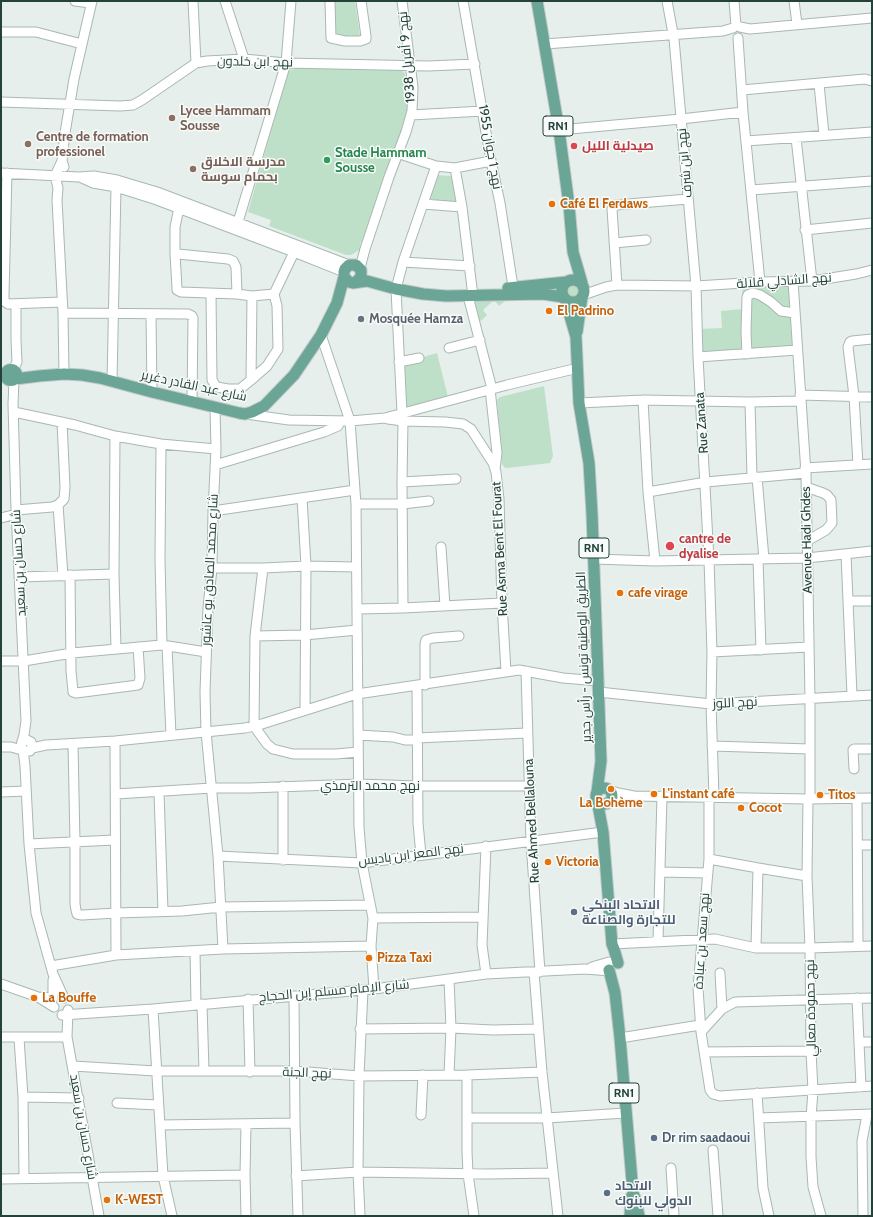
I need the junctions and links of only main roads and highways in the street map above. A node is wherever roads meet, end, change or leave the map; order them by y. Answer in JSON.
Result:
{"nodes":[{"id":1,"x":537,"y":1,"type":"edge"},
{"id":2,"x":573,"y":252,"type":"junction"},
{"id":3,"x":566,"y":281,"type":"junction"},
{"id":4,"x":583,"y":290,"type":"junction"},
{"id":5,"x":514,"y":291,"type":"junction"},
{"id":6,"x":564,"y":298,"type":"junction"},
{"id":7,"x":576,"y":337,"type":"junction"},
{"id":8,"x":9,"y":375,"type":"edge"},
{"id":9,"x":601,"y":761,"type":"junction"},
{"id":10,"x":610,"y":795,"type":"junction"},
{"id":11,"x":597,"y":796,"type":"junction"},
{"id":12,"x":603,"y":832,"type":"junction"},
{"id":13,"x":633,"y":1193,"type":"junction"},
{"id":14,"x":630,"y":1216,"type":"edge"},
{"id":15,"x":639,"y":1216,"type":"edge"}],
"edges":[{"from":1,"to":2,"type":"main road","name":"الطريق الوطنية تونس - رأس جدير","number":"RN1"},
{"from":2,"to":3,"type":"main road","name":"الطريق الوطنية تونس - رأس جدير","number":"RN1"},
{"from":2,"to":4,"type":"main road","name":"الطريق الوطنية تونس - رأس جدير","number":"RN1"},
{"from":3,"to":4,"type":"main road"},
{"from":3,"to":5,"type":"main road"},
{"from":3,"to":6,"type":"main road","number":"RN1"},
{"from":4,"to":6,"type":"main road"},
{"from":4,"to":7,"type":"main road","name":"الطريق الوطنية تونس - رأس جدير","number":"RN1"},
{"from":5,"to":6,"type":"main road"},
{"from":5,"to":8,"type":"main road","name":"شارع عبد القادر دغرير"},
{"from":6,"to":7,"type":"main road","name":"الطريق الوطنية تونس - رأس جدير","number":"RN1"},
{"from":7,"to":9,"type":"main road","name":"الطريق الوطنية تونس - رأس جدير","number":"RN1"},
{"from":9,"to":10,"type":"main road","name":"الطريق الوطنية تونس - رأس جدير","number":"RN1"},
{"from":9,"to":11,"type":"main road","name":"الطريق الوطنية تونس - رأس جدير","number":"RN1"},
{"from":10,"to":11,"type":"main road"},
{"from":10,"to":12,"type":"main road","name":"الطريق الوطنية تونس - رأس جدير","number":"RN1"},
{"from":11,"to":12,"type":"main road","name":"الطريق الوطنية تونس - رأس جدير","number":"RN1"},
{"from":12,"to":13,"type":"main road","name":"الطريق الوطنية تونس - رأس جدير","number":"RN1"},
{"from":13,"to":14,"type":"main road","name":"الطريق الوطنية تونس - رأس جدير","number":"RN1"},
{"from":13,"to":15,"type":"main road","name":"الطريق الوطنية تونس - رأس جدير","number":"RN1"}]}
